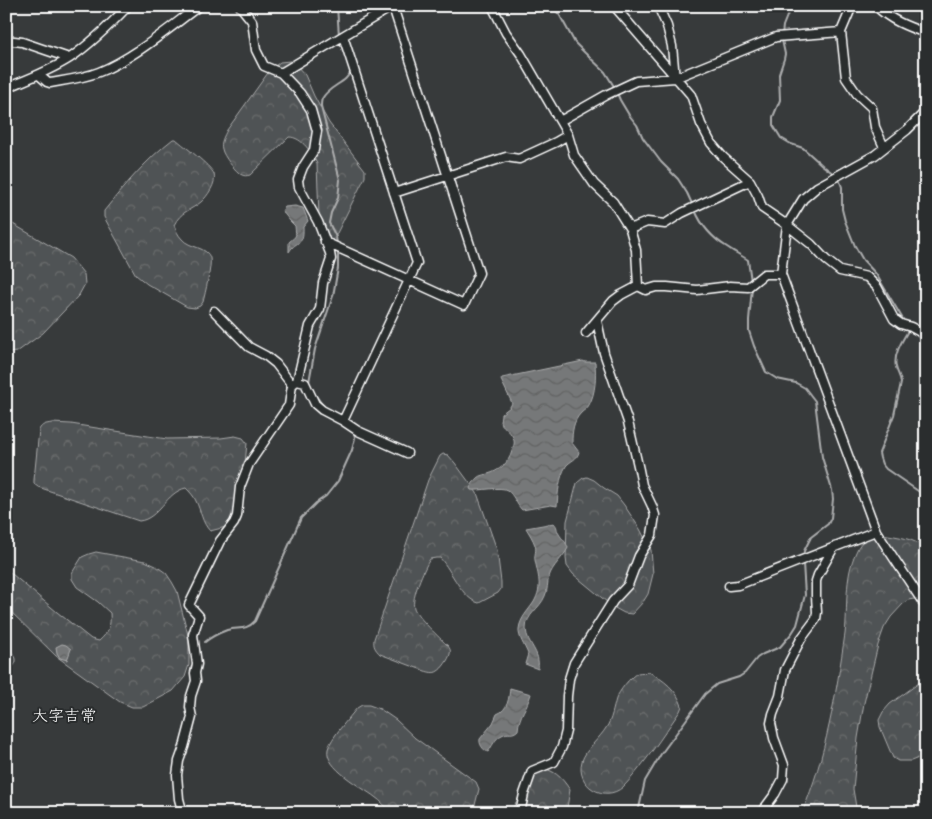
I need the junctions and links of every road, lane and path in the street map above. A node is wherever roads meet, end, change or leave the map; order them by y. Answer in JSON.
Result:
{"nodes":[{"id":1,"x":128,"y":6,"type":"edge"},
{"id":2,"x":199,"y":6,"type":"edge"},
{"id":3,"x":240,"y":6,"type":"edge"},
{"id":4,"x":393,"y":6,"type":"edge"},
{"id":5,"x":492,"y":6,"type":"edge"},
{"id":6,"x":614,"y":6,"type":"edge"},
{"id":7,"x":658,"y":6,"type":"edge"},
{"id":8,"x":852,"y":6,"type":"edge"},
{"id":9,"x":876,"y":6,"type":"edge"},
{"id":10,"x":188,"y":9,"type":"edge"},
{"id":11,"x":841,"y":32,"type":"junction"},
{"id":12,"x":926,"y":33,"type":"edge"},
{"id":13,"x":343,"y":36,"type":"junction"},
{"id":14,"x":6,"y":40,"type":"edge"},
{"id":15,"x":69,"y":58,"type":"junction"},
{"id":16,"x":281,"y":73,"type":"junction"},
{"id":17,"x":39,"y":75,"type":"junction"},
{"id":18,"x":675,"y":78,"type":"junction"},
{"id":19,"x":6,"y":88,"type":"edge"},
{"id":20,"x":926,"y":111,"type":"edge"},
{"id":21,"x":560,"y":121,"type":"junction"},
{"id":22,"x":568,"y":135,"type":"junction"},
{"id":23,"x":884,"y":147,"type":"junction"},
{"id":24,"x":447,"y":175,"type":"junction"},
{"id":25,"x":750,"y":181,"type":"junction"},
{"id":26,"x":394,"y":192,"type":"junction"},
{"id":27,"x":787,"y":225,"type":"junction"},
{"id":28,"x":630,"y":229,"type":"junction"},
{"id":29,"x":325,"y":242,"type":"junction"},
{"id":30,"x":781,"y":274,"type":"junction"},
{"id":31,"x":409,"y":280,"type":"junction"},
{"id":32,"x":638,"y":286,"type":"junction"},
{"id":33,"x":214,"y":311,"type":"dead end"},
{"id":34,"x":596,"y":321,"type":"junction"},
{"id":35,"x":586,"y":333,"type":"dead end"},
{"id":36,"x":926,"y":338,"type":"edge"},
{"id":37,"x":294,"y":383,"type":"junction"},
{"id":38,"x":343,"y":421,"type":"junction"},
{"id":39,"x":407,"y":454,"type":"dead end"},
{"id":40,"x":876,"y":531,"type":"junction"},
{"id":41,"x":834,"y":547,"type":"junction"},
{"id":42,"x":730,"y":586,"type":"dead end"},
{"id":43,"x":926,"y":608,"type":"edge"},
{"id":44,"x":181,"y":813,"type":"edge"},
{"id":45,"x":520,"y":813,"type":"edge"},
{"id":46,"x":761,"y":813,"type":"edge"}],
"edges":[{"from":1,"to":15,"type":"street"},
{"from":2,"to":10,"type":"street"},
{"from":3,"to":16,"type":"street"},
{"from":4,"to":13,"type":"street"},
{"from":4,"to":24,"type":"street"},
{"from":5,"to":21,"type":"street"},
{"from":6,"to":18,"type":"street"},
{"from":7,"to":18,"type":"street"},
{"from":8,"to":11,"type":"street"},
{"from":9,"to":12,"type":"street"},
{"from":10,"to":17,"type":"street"},
{"from":11,"to":18,"type":"street"},
{"from":11,"to":23,"type":"street"},
{"from":13,"to":16,"type":"street"},
{"from":13,"to":26,"type":"street"},
{"from":14,"to":15,"type":"street"},
{"from":15,"to":17,"type":"street"},
{"from":16,"to":29,"type":"street"},
{"from":17,"to":19,"type":"street"},
{"from":18,"to":21,"type":"street"},
{"from":18,"to":25,"type":"street"},
{"from":20,"to":23,"type":"street"},
{"from":21,"to":22,"type":"street"},
{"from":22,"to":24,"type":"street"},
{"from":22,"to":28,"type":"street"},
{"from":23,"to":27,"type":"street"},
{"from":24,"to":26,"type":"street"},
{"from":24,"to":31,"type":"street"},
{"from":25,"to":27,"type":"street"},
{"from":25,"to":28,"type":"street"},
{"from":26,"to":31,"type":"street"},
{"from":27,"to":30,"type":"street"},
{"from":27,"to":36,"type":"street"},
{"from":28,"to":32,"type":"street"},
{"from":29,"to":31,"type":"street"},
{"from":29,"to":37,"type":"street"},
{"from":30,"to":32,"type":"street"},
{"from":30,"to":40,"type":"street"},
{"from":31,"to":38,"type":"street"},
{"from":32,"to":34,"type":"street"},
{"from":33,"to":37,"type":"street"},
{"from":34,"to":35,"type":"street"},
{"from":34,"to":45,"type":"street"},
{"from":37,"to":38,"type":"street"},
{"from":37,"to":44,"type":"street"},
{"from":38,"to":39,"type":"street"},
{"from":40,"to":41,"type":"street"},
{"from":40,"to":43,"type":"street"},
{"from":41,"to":42,"type":"street"},
{"from":41,"to":46,"type":"street"}]}
